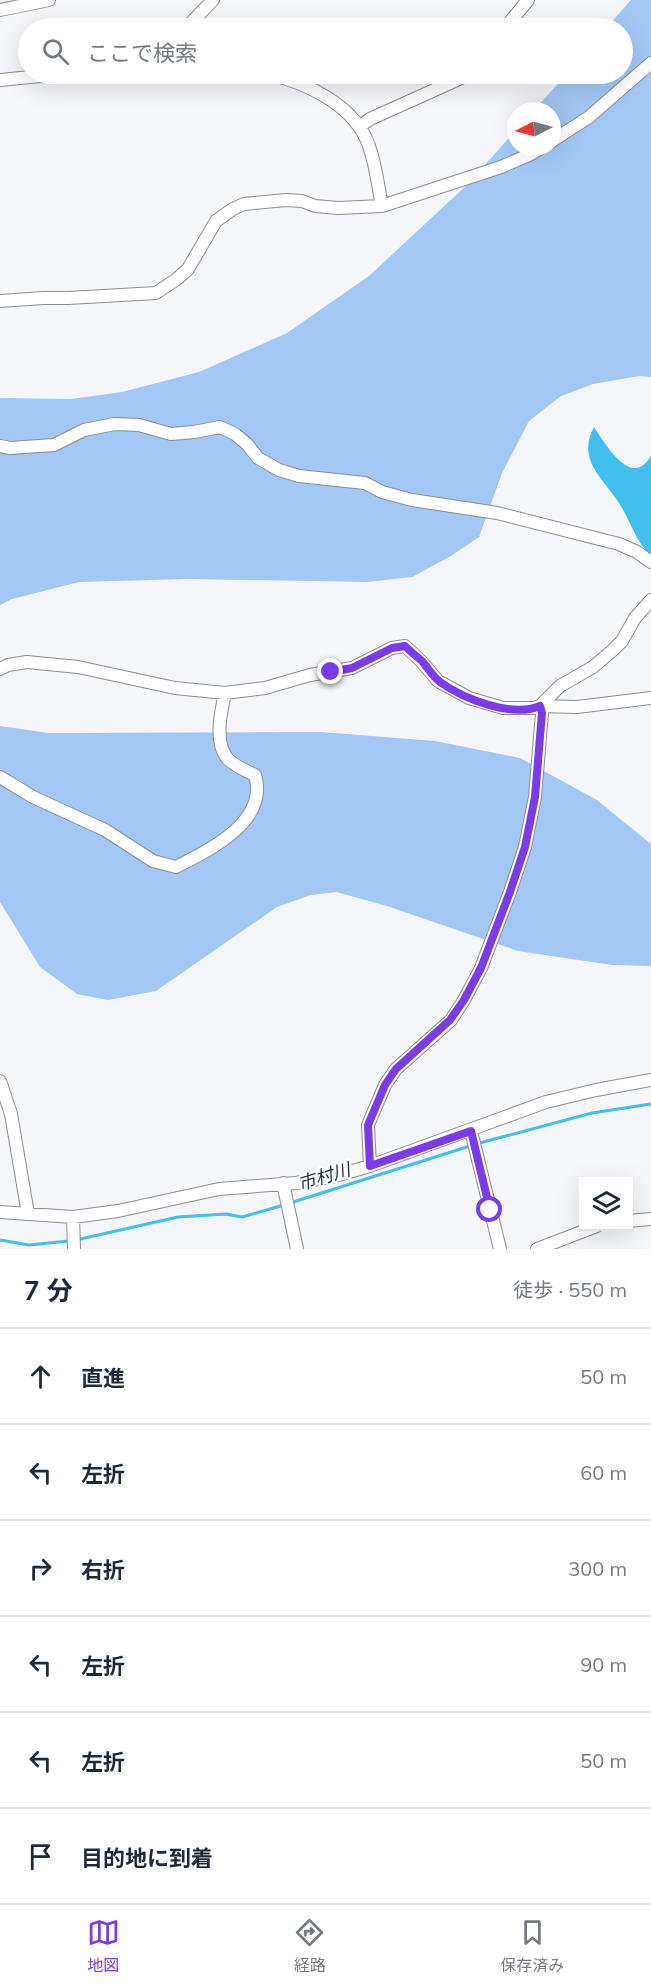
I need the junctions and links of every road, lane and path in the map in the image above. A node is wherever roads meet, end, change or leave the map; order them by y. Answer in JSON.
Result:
{"nodes":[{"id":1,"x":49,"y":0,"type":"edge"},
{"id":2,"x":213,"y":0,"type":"edge"},
{"id":3,"x":528,"y":0,"type":"edge"},
{"id":4,"x":0,"y":10,"type":"edge"},
{"id":5,"x":196,"y":18,"type":"edge"},
{"id":6,"x":513,"y":18,"type":"edge"},
{"id":7,"x":651,"y":63,"type":"edge"},
{"id":8,"x":18,"y":78,"type":"edge"},
{"id":9,"x":633,"y":79,"type":"edge"},
{"id":10,"x":0,"y":80,"type":"edge"},
{"id":11,"x":300,"y":84,"type":"edge"},
{"id":12,"x":448,"y":84,"type":"edge"},
{"id":13,"x":627,"y":84,"type":"edge"},
{"id":14,"x":359,"y":127,"type":"junction"},
{"id":15,"x":561,"y":135,"type":"edge"},
{"id":16,"x":526,"y":156,"type":"edge"},
{"id":17,"x":382,"y":206,"type":"junction"},
{"id":18,"x":0,"y":301,"type":"edge"},
{"id":19,"x":0,"y":446,"type":"edge"},
{"id":20,"x":651,"y":562,"type":"edge"},
{"id":21,"x":651,"y":600,"type":"edge"},
{"id":22,"x":0,"y":669,"type":"edge"},
{"id":23,"x":225,"y":693,"type":"junction"},
{"id":24,"x":651,"y":698,"type":"edge"},
{"id":25,"x":540,"y":706,"type":"junction"},
{"id":26,"x":0,"y":777,"type":"edge"},
{"id":27,"x":651,"y":1080,"type":"edge"},
{"id":28,"x":0,"y":1081,"type":"edge"},
{"id":29,"x":471,"y":1131,"type":"junction"},
{"id":30,"x":370,"y":1166,"type":"junction"},
{"id":31,"x":283,"y":1183,"type":"junction"},
{"id":32,"x":0,"y":1212,"type":"edge"},
{"id":33,"x":28,"y":1214,"type":"junction"},
{"id":34,"x":74,"y":1217,"type":"junction"},
{"id":35,"x":651,"y":1219,"type":"edge"},
{"id":36,"x":633,"y":1221,"type":"edge"},
{"id":37,"x":586,"y":1231,"type":"edge"},
{"id":38,"x":74,"y":1249,"type":"edge"},
{"id":39,"x":297,"y":1249,"type":"edge"},
{"id":40,"x":500,"y":1249,"type":"edge"},
{"id":41,"x":537,"y":1249,"type":"edge"}],
"edges":[{"from":1,"to":4,"type":"street"},
{"from":2,"to":5,"type":"street"},
{"from":3,"to":6,"type":"street"},
{"from":7,"to":9,"type":"street"},
{"from":8,"to":10,"type":"street"},
{"from":11,"to":14,"type":"street"},
{"from":12,"to":14,"type":"street"},
{"from":13,"to":15,"type":"street"},
{"from":14,"to":17,"type":"street"},
{"from":16,"to":17,"type":"street"},
{"from":17,"to":18,"type":"street"},
{"from":19,"to":20,"type":"street"},
{"from":21,"to":25,"type":"street"},
{"from":22,"to":23,"type":"street"},
{"from":23,"to":25,"type":"street"},
{"from":23,"to":26,"type":"street"},
{"from":24,"to":25,"type":"street"},
{"from":25,"to":30,"type":"street"},
{"from":27,"to":29,"type":"street"},
{"from":28,"to":33,"type":"street"},
{"from":29,"to":30,"type":"street"},
{"from":29,"to":40,"type":"street"},
{"from":30,"to":31,"type":"street"},
{"from":31,"to":34,"type":"street"},
{"from":31,"to":39,"type":"street"},
{"from":32,"to":33,"type":"street"},
{"from":33,"to":34,"type":"street"},
{"from":34,"to":38,"type":"street"},
{"from":35,"to":36,"type":"street"},
{"from":37,"to":41,"type":"street"}]}
